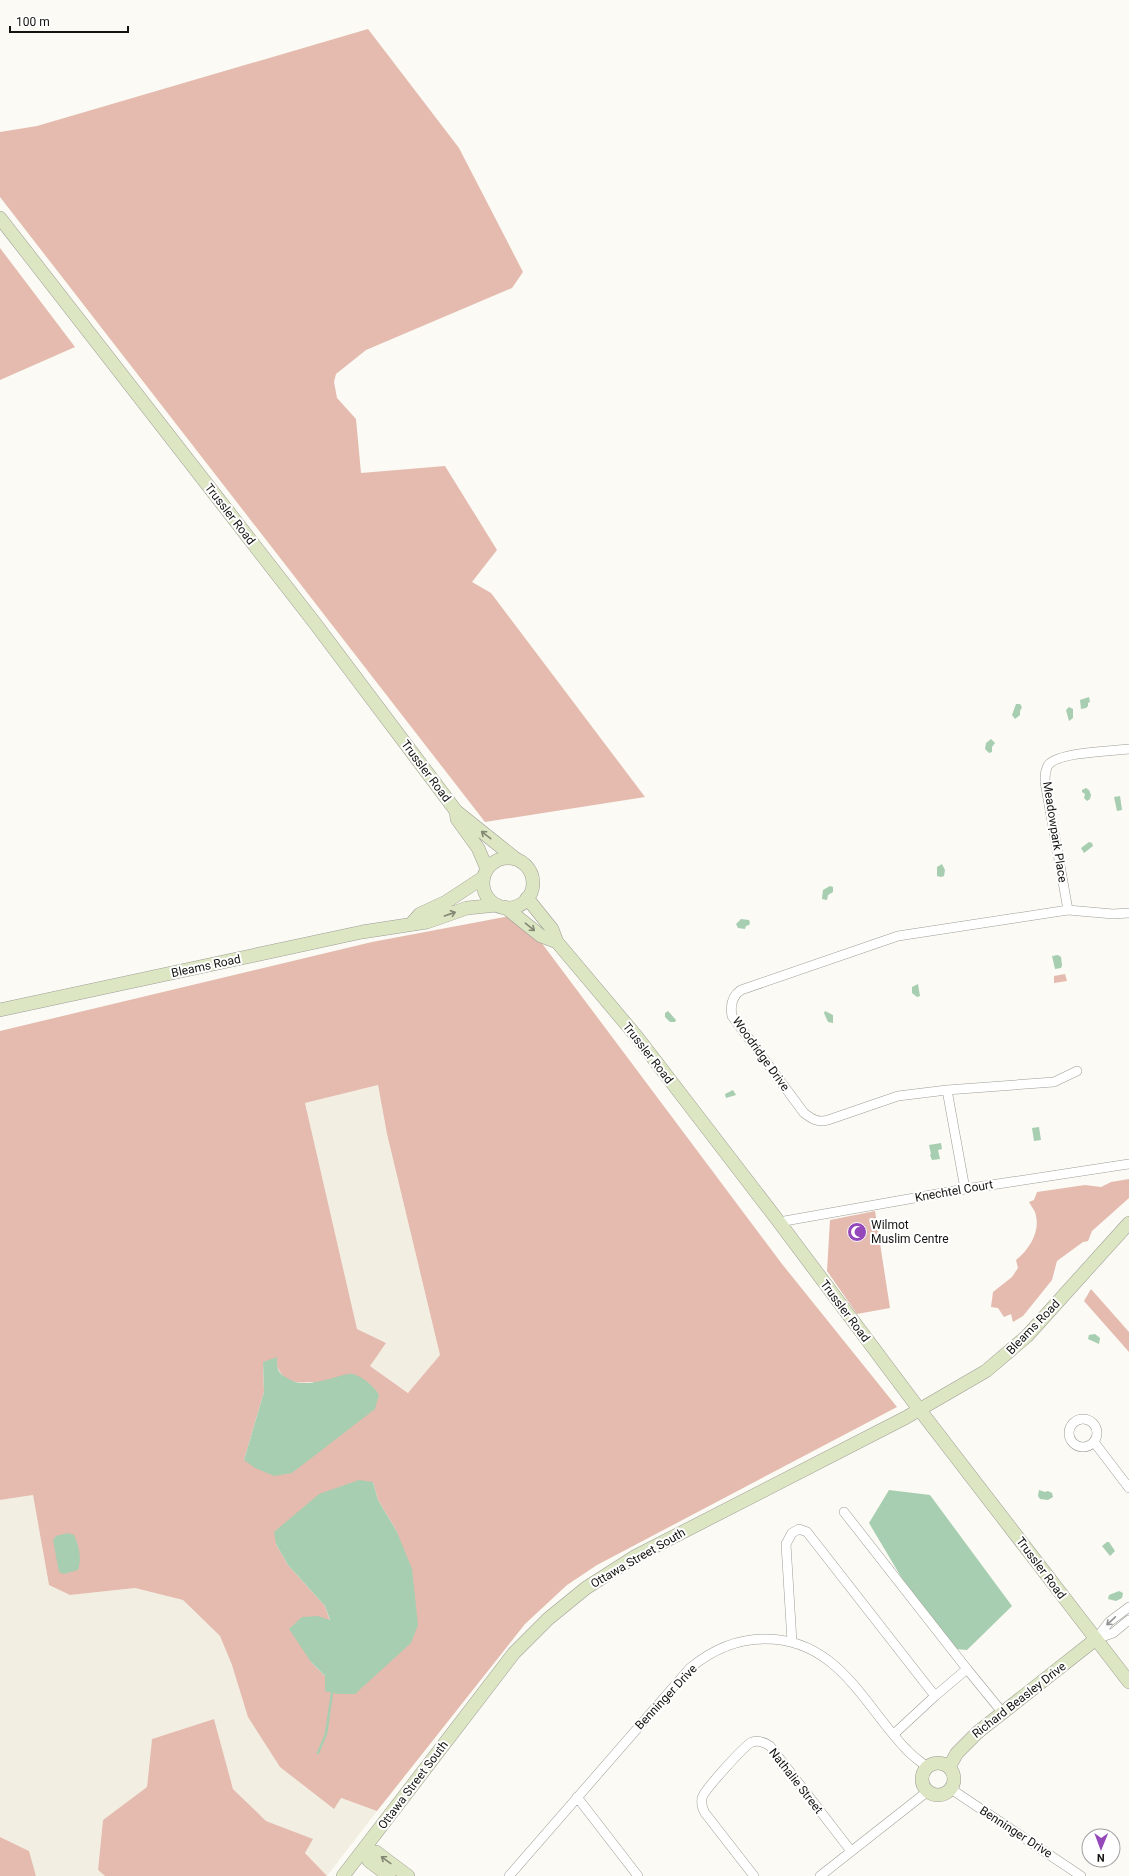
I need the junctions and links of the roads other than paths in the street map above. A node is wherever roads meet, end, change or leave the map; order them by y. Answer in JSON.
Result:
{"nodes":[{"id":1,"x":0,"y":218,"type":"edge"},
{"id":2,"x":1129,"y":749,"type":"edge"},
{"id":3,"x":456,"y":811,"type":"junction"},
{"id":4,"x":516,"y":859,"type":"junction"},
{"id":5,"x":486,"y":873,"type":"junction"},
{"id":6,"x":527,"y":898,"type":"junction"},
{"id":7,"x":501,"y":906,"type":"junction"},
{"id":8,"x":1068,"y":910,"type":"junction"},
{"id":9,"x":1129,"y":913,"type":"edge"},
{"id":10,"x":412,"y":923,"type":"junction"},
{"id":11,"x":557,"y":942,"type":"junction"},
{"id":12,"x":0,"y":1010,"type":"edge"},
{"id":13,"x":1077,"y":1071,"type":"dead end"},
{"id":14,"x":947,"y":1090,"type":"junction"},
{"id":15,"x":1129,"y":1164,"type":"edge"},
{"id":16,"x":965,"y":1189,"type":"junction"},
{"id":17,"x":779,"y":1222,"type":"junction"},
{"id":18,"x":1129,"y":1223,"type":"edge"},
{"id":19,"x":919,"y":1410,"type":"junction"},
{"id":20,"x":1094,"y":1442,"type":"dead end"},
{"id":21,"x":1129,"y":1488,"type":"edge"},
{"id":22,"x":844,"y":1512,"type":"dead end"},
{"id":23,"x":1129,"y":1607,"type":"edge"},
{"id":24,"x":1129,"y":1620,"type":"edge"},
{"id":25,"x":1096,"y":1639,"type":"junction"},
{"id":26,"x":792,"y":1642,"type":"junction"},
{"id":27,"x":967,"y":1669,"type":"junction"},
{"id":28,"x":1129,"y":1682,"type":"edge"},
{"id":29,"x":934,"y":1696,"type":"junction"},
{"id":30,"x":1002,"y":1712,"type":"junction"},
{"id":31,"x":894,"y":1734,"type":"junction"},
{"id":32,"x":927,"y":1767,"type":"junction"},
{"id":33,"x":949,"y":1767,"type":"junction"},
{"id":34,"x":951,"y":1789,"type":"junction"},
{"id":35,"x":928,"y":1792,"type":"junction"},
{"id":36,"x":577,"y":1797,"type":"junction"},
{"id":37,"x":363,"y":1851,"type":"junction"},
{"id":38,"x":851,"y":1851,"type":"junction"},
{"id":39,"x":343,"y":1876,"type":"edge"},
{"id":40,"x":389,"y":1876,"type":"edge"},
{"id":41,"x":408,"y":1876,"type":"edge"},
{"id":42,"x":509,"y":1876,"type":"edge"},
{"id":43,"x":638,"y":1876,"type":"edge"},
{"id":44,"x":754,"y":1876,"type":"edge"},
{"id":45,"x":820,"y":1876,"type":"edge"},
{"id":46,"x":1081,"y":1876,"type":"edge"}],
"edges":[{"from":1,"to":3,"type":"main road","name":"Trussler Road"},
{"from":2,"to":8,"type":"street","name":"Meadowpark Place"},
{"from":4,"to":3,"type":"main road","name":"Trussler Road","one_way":true},
{"from":3,"to":5,"type":"main road","name":"Trussler Road"},
{"from":4,"to":5,"type":"main road"},
{"from":4,"to":6,"type":"main road"},
{"from":5,"to":7,"type":"main road"},
{"from":5,"to":10,"type":"main road","name":"Bleams Road"},
{"from":6,"to":7,"type":"main road"},
{"from":6,"to":11,"type":"main road","name":"Trussler Road"},
{"from":10,"to":7,"type":"main road","name":"Bleams Road","one_way":true},
{"from":7,"to":11,"type":"main road","name":"Trussler Road","one_way":true},
{"from":8,"to":9,"type":"street","name":"Woodridge Drive"},
{"from":8,"to":14,"type":"street","name":"Woodridge Drive"},
{"from":10,"to":12,"type":"main road","name":"Bleams Road"},
{"from":11,"to":17,"type":"main road","name":"Trussler Road"},
{"from":13,"to":14,"type":"street","name":"Woodridge Drive"},
{"from":14,"to":16,"type":"street"},
{"from":15,"to":16,"type":"street","name":"Knechtel Court"},
{"from":16,"to":17,"type":"street","name":"Knechtel Court"},
{"from":17,"to":19,"type":"main road","name":"Trussler Road"},
{"from":18,"to":19,"type":"main road","name":"Bleams Road"},
{"from":19,"to":25,"type":"main road","name":"Trussler Road"},
{"from":19,"to":37,"type":"main road","name":"Ottawa Street South"},
{"from":20,"to":21,"type":"street"},
{"from":22,"to":27,"type":"street"},
{"from":23,"to":25,"type":"street","one_way":true},
{"from":24,"to":25,"type":"street"},
{"from":25,"to":28,"type":"main road","name":"Trussler Road"},
{"from":25,"to":30,"type":"main road","name":"Richard Beasley Drive"},
{"from":26,"to":29,"type":"street"},
{"from":26,"to":31,"type":"street","name":"Benninger Drive"},
{"from":26,"to":36,"type":"street","name":"Benninger Drive"},
{"from":27,"to":29,"type":"street"},
{"from":27,"to":30,"type":"street"},
{"from":29,"to":31,"type":"street"},
{"from":30,"to":33,"type":"main road","name":"Richard Beasley Drive"},
{"from":31,"to":32,"type":"street","name":"Benninger Drive"},
{"from":32,"to":33,"type":"main road"},
{"from":32,"to":35,"type":"main road"},
{"from":33,"to":34,"type":"main road"},
{"from":34,"to":35,"type":"main road"},
{"from":34,"to":46,"type":"street","name":"Benninger Drive"},
{"from":35,"to":38,"type":"street"},
{"from":36,"to":42,"type":"street","name":"Benninger Drive"},
{"from":36,"to":43,"type":"street"},
{"from":37,"to":39,"type":"main road","name":"Ottawa Street South"},
{"from":37,"to":40,"type":"main road"},
{"from":41,"to":37,"type":"main road","one_way":true},
{"from":38,"to":44,"type":"street","name":"Nathalie Street"},
{"from":38,"to":45,"type":"street"}]}
